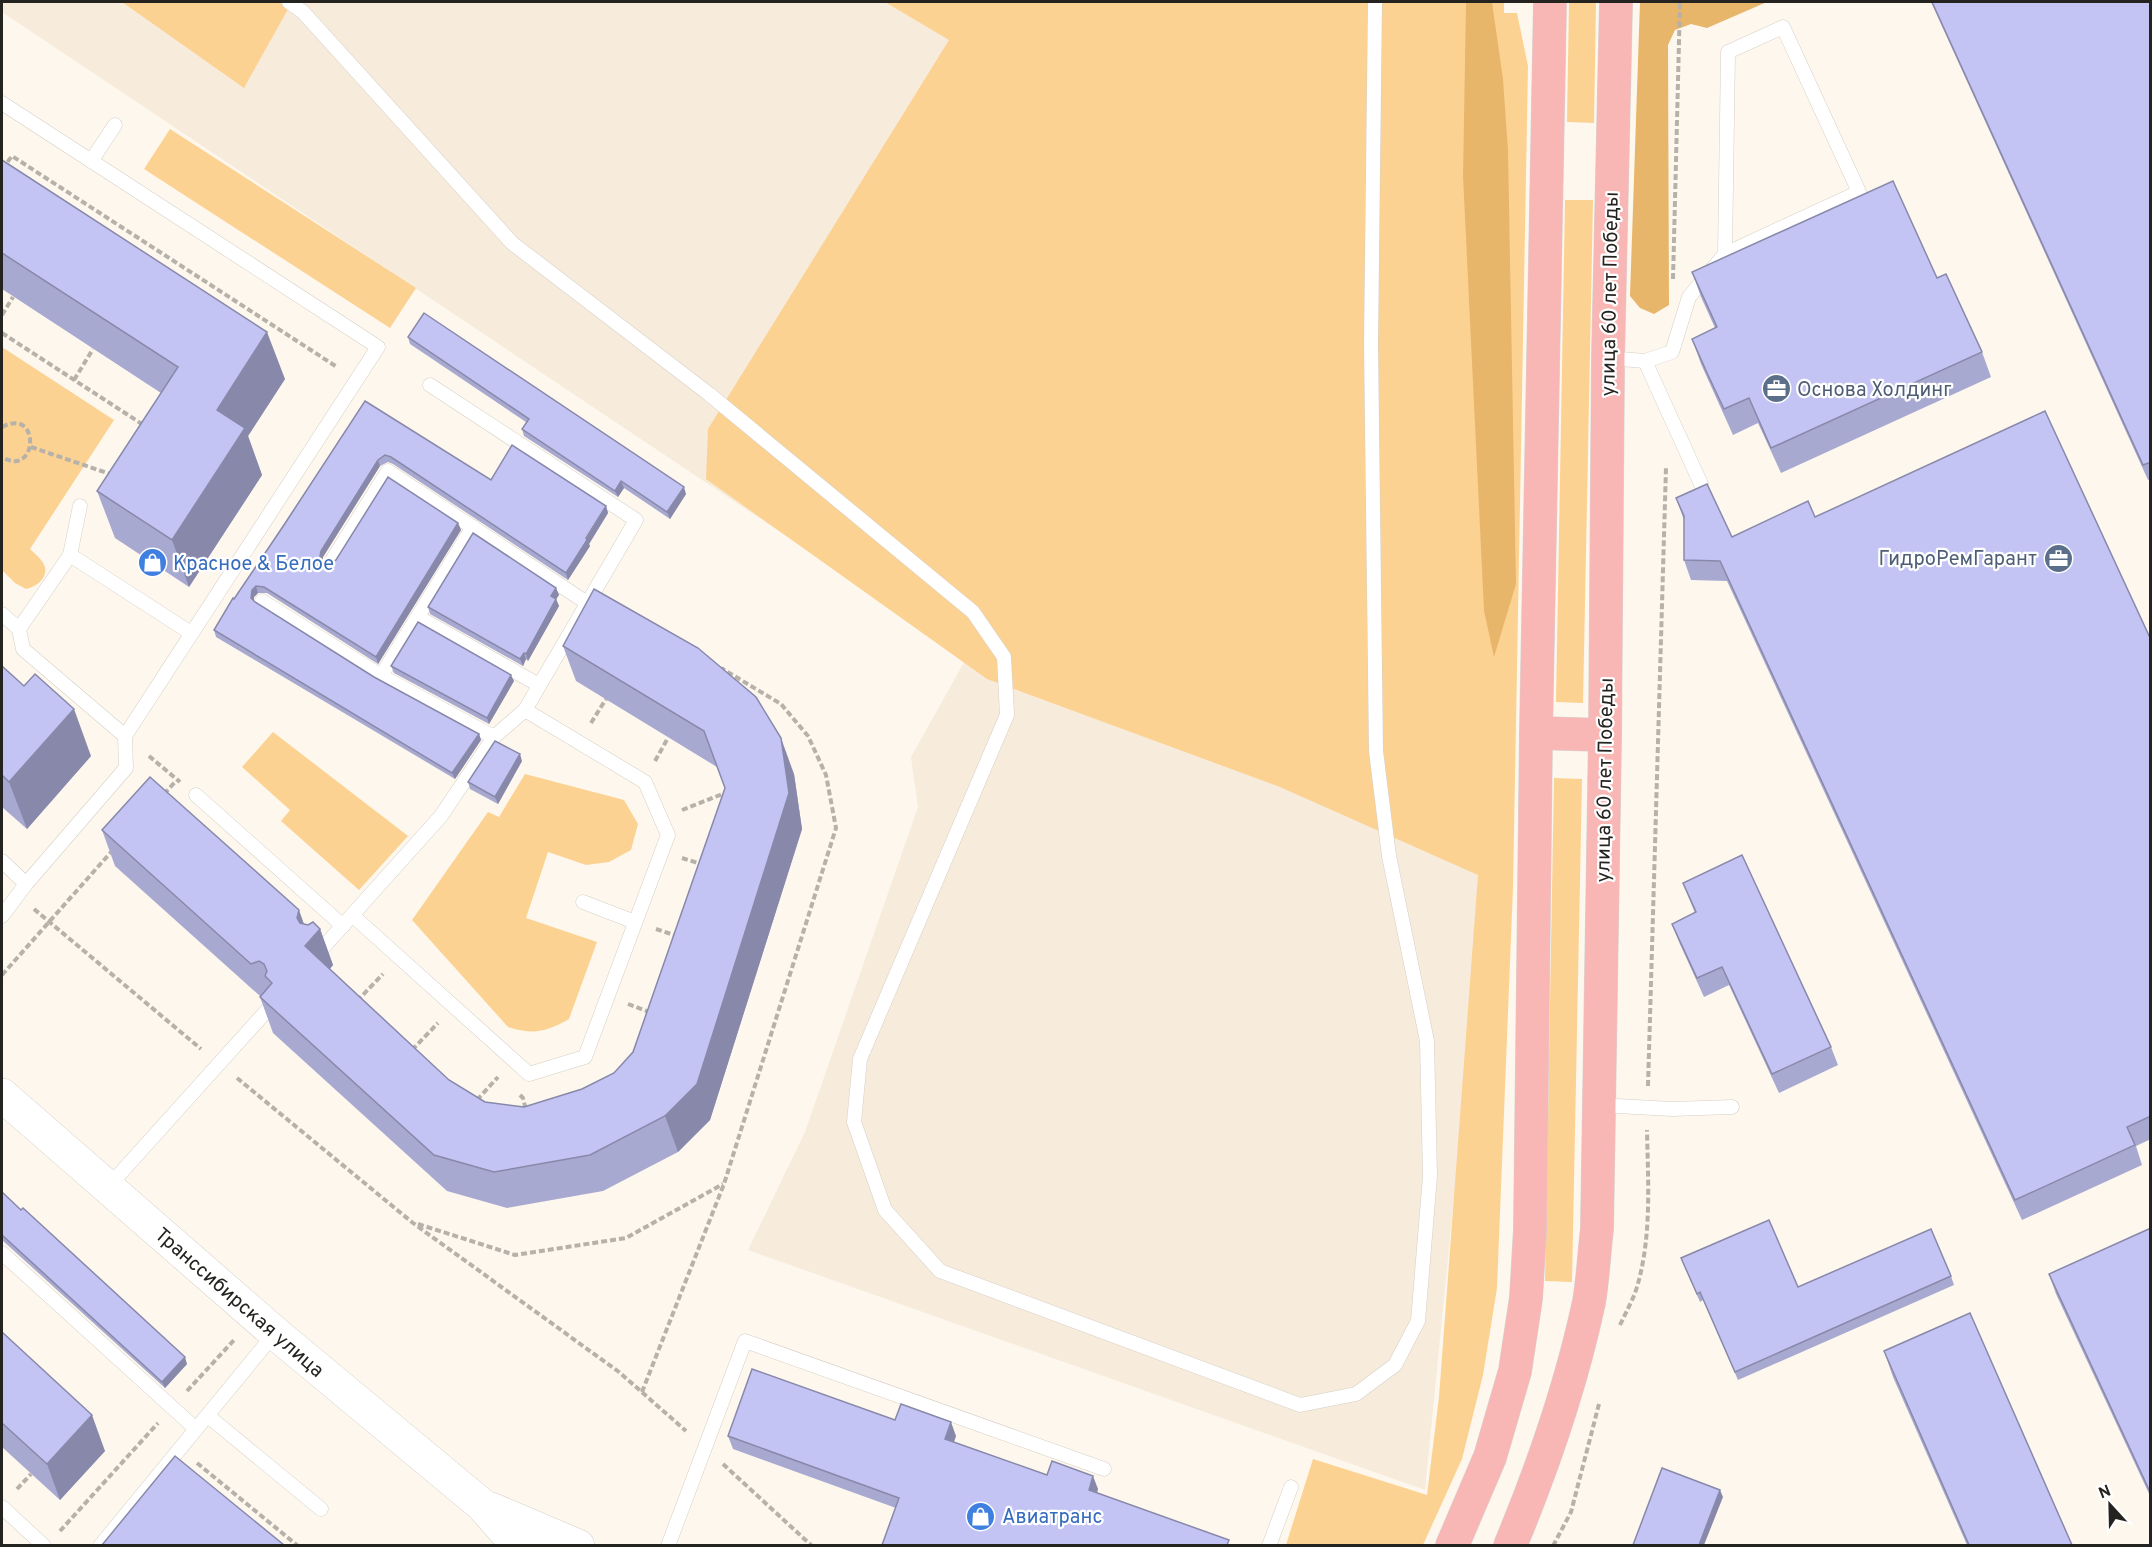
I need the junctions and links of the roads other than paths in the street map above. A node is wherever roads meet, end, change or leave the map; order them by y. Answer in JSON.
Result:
{"nodes":[{"id":1,"x":289,"y":2,"type":"edge"},
{"id":2,"x":1375,"y":2,"type":"edge"},
{"id":3,"x":1550,"y":2,"type":"edge"},
{"id":4,"x":1616,"y":2,"type":"edge"},
{"id":5,"x":2,"y":103,"type":"edge"},
{"id":6,"x":115,"y":125,"type":"dead end"},
{"id":7,"x":91,"y":161,"type":"junction"},
{"id":8,"x":1725,"y":254,"type":"junction"},
{"id":9,"x":1608,"y":358,"type":"junction"},
{"id":10,"x":1645,"y":361,"type":"junction"},
{"id":11,"x":430,"y":385,"type":"dead end"},
{"id":12,"x":1701,"y":484,"type":"edge"},
{"id":13,"x":80,"y":506,"type":"dead end"},
{"id":14,"x":473,"y":527,"type":"junction"},
{"id":15,"x":70,"y":555,"type":"junction"},
{"id":16,"x":331,"y":562,"type":"edge"},
{"id":17,"x":262,"y":601,"type":"dead end"},
{"id":18,"x":587,"y":603,"type":"junction"},
{"id":19,"x":2,"y":614,"type":"edge"},
{"id":20,"x":418,"y":617,"type":"junction"},
{"id":21,"x":19,"y":629,"type":"junction"},
{"id":22,"x":191,"y":633,"type":"junction"},
{"id":23,"x":381,"y":676,"type":"junction"},
{"id":24,"x":539,"y":684,"type":"junction"},
{"id":25,"x":525,"y":710,"type":"junction"},
{"id":26,"x":1536,"y":734,"type":"junction"},
{"id":27,"x":1605,"y":735,"type":"junction"},
{"id":28,"x":125,"y":736,"type":"junction"},
{"id":29,"x":494,"y":737,"type":"junction"},
{"id":30,"x":196,"y":795,"type":"road end"},
{"id":31,"x":2,"y":861,"type":"edge"},
{"id":32,"x":22,"y":889,"type":"junction"},
{"id":33,"x":583,"y":902,"type":"dead end"},
{"id":34,"x":2,"y":916,"type":"edge"},
{"id":35,"x":347,"y":921,"type":"junction"},
{"id":36,"x":635,"y":922,"type":"junction"},
{"id":37,"x":319,"y":952,"type":"edge"},
{"id":38,"x":271,"y":1006,"type":"edge"},
{"id":39,"x":2,"y":1095,"type":"edge"},
{"id":40,"x":1599,"y":1105,"type":"junction"},
{"id":41,"x":1732,"y":1107,"type":"dead end"},
{"id":42,"x":108,"y":1188,"type":"junction"},
{"id":43,"x":2,"y":1253,"type":"edge"},
{"id":44,"x":275,"y":1333,"type":"junction"},
{"id":45,"x":207,"y":1416,"type":"junction"},
{"id":46,"x":196,"y":1429,"type":"junction"},
{"id":47,"x":1104,"y":1469,"type":"dead end"},
{"id":48,"x":1291,"y":1486,"type":"dead end"},
{"id":49,"x":482,"y":1505,"type":"junction"},
{"id":50,"x":2,"y":1507,"type":"edge"},
{"id":51,"x":321,"y":1509,"type":"dead end"},
{"id":52,"x":44,"y":1545,"type":"edge"},
{"id":53,"x":100,"y":1545,"type":"edge"},
{"id":54,"x":518,"y":1545,"type":"edge"},
{"id":55,"x":578,"y":1545,"type":"edge"},
{"id":56,"x":668,"y":1545,"type":"edge"},
{"id":57,"x":1269,"y":1545,"type":"edge"},
{"id":58,"x":1452,"y":1545,"type":"edge"},
{"id":59,"x":1510,"y":1545,"type":"edge"}],
"edges":[{"from":1,"to":2,"type":"lane"},
{"from":3,"to":26,"type":"main road"},
{"from":4,"to":9,"type":"main road","name":"улица 60 лет Победы"},
{"from":5,"to":7,"type":"lane"},
{"from":6,"to":7,"type":"lane"},
{"from":7,"to":22,"type":"lane"},
{"from":8,"to":8,"type":"lane"},
{"from":8,"to":10,"type":"lane"},
{"from":9,"to":10,"type":"lane"},
{"from":9,"to":27,"type":"main road","name":"улица 60 лет Победы"},
{"from":10,"to":12,"type":"lane"},
{"from":11,"to":18,"type":"lane"},
{"from":13,"to":15,"type":"lane"},
{"from":14,"to":16,"type":"lane"},
{"from":14,"to":18,"type":"lane"},
{"from":14,"to":20,"type":"lane"},
{"from":15,"to":21,"type":"lane"},
{"from":15,"to":22,"type":"lane"},
{"from":17,"to":23,"type":"lane"},
{"from":18,"to":24,"type":"lane"},
{"from":19,"to":21,"type":"lane"},
{"from":20,"to":23,"type":"lane"},
{"from":20,"to":24,"type":"lane"},
{"from":21,"to":28,"type":"lane"},
{"from":22,"to":28,"type":"lane"},
{"from":23,"to":29,"type":"lane"},
{"from":24,"to":25,"type":"lane"},
{"from":25,"to":29,"type":"lane"},
{"from":25,"to":36,"type":"lane"},
{"from":26,"to":27,"type":"main road"},
{"from":26,"to":58,"type":"main road"},
{"from":27,"to":40,"type":"main road","name":"улица 60 лет Победы"},
{"from":28,"to":32,"type":"lane"},
{"from":29,"to":35,"type":"lane"},
{"from":30,"to":35,"type":"lane"},
{"from":31,"to":32,"type":"lane"},
{"from":32,"to":34,"type":"lane"},
{"from":33,"to":36,"type":"lane"},
{"from":35,"to":36,"type":"lane"},
{"from":35,"to":37,"type":"lane"},
{"from":38,"to":42,"type":"lane"},
{"from":39,"to":42,"type":"main road","name":"Транссибирская улица"},
{"from":40,"to":41,"type":"lane"},
{"from":40,"to":59,"type":"main road","name":"улица 60 лет Победы"},
{"from":42,"to":44,"type":"main road","name":"Транссибирская улица"},
{"from":43,"to":46,"type":"lane"},
{"from":44,"to":45,"type":"lane"},
{"from":44,"to":49,"type":"main road","name":"Транссибирская улица"},
{"from":45,"to":46,"type":"lane"},
{"from":45,"to":51,"type":"lane"},
{"from":46,"to":53,"type":"lane"},
{"from":47,"to":56,"type":"lane"},
{"from":48,"to":57,"type":"lane"},
{"from":49,"to":54,"type":"main road"},
{"from":49,"to":55,"type":"main road"},
{"from":50,"to":52,"type":"lane"}]}
